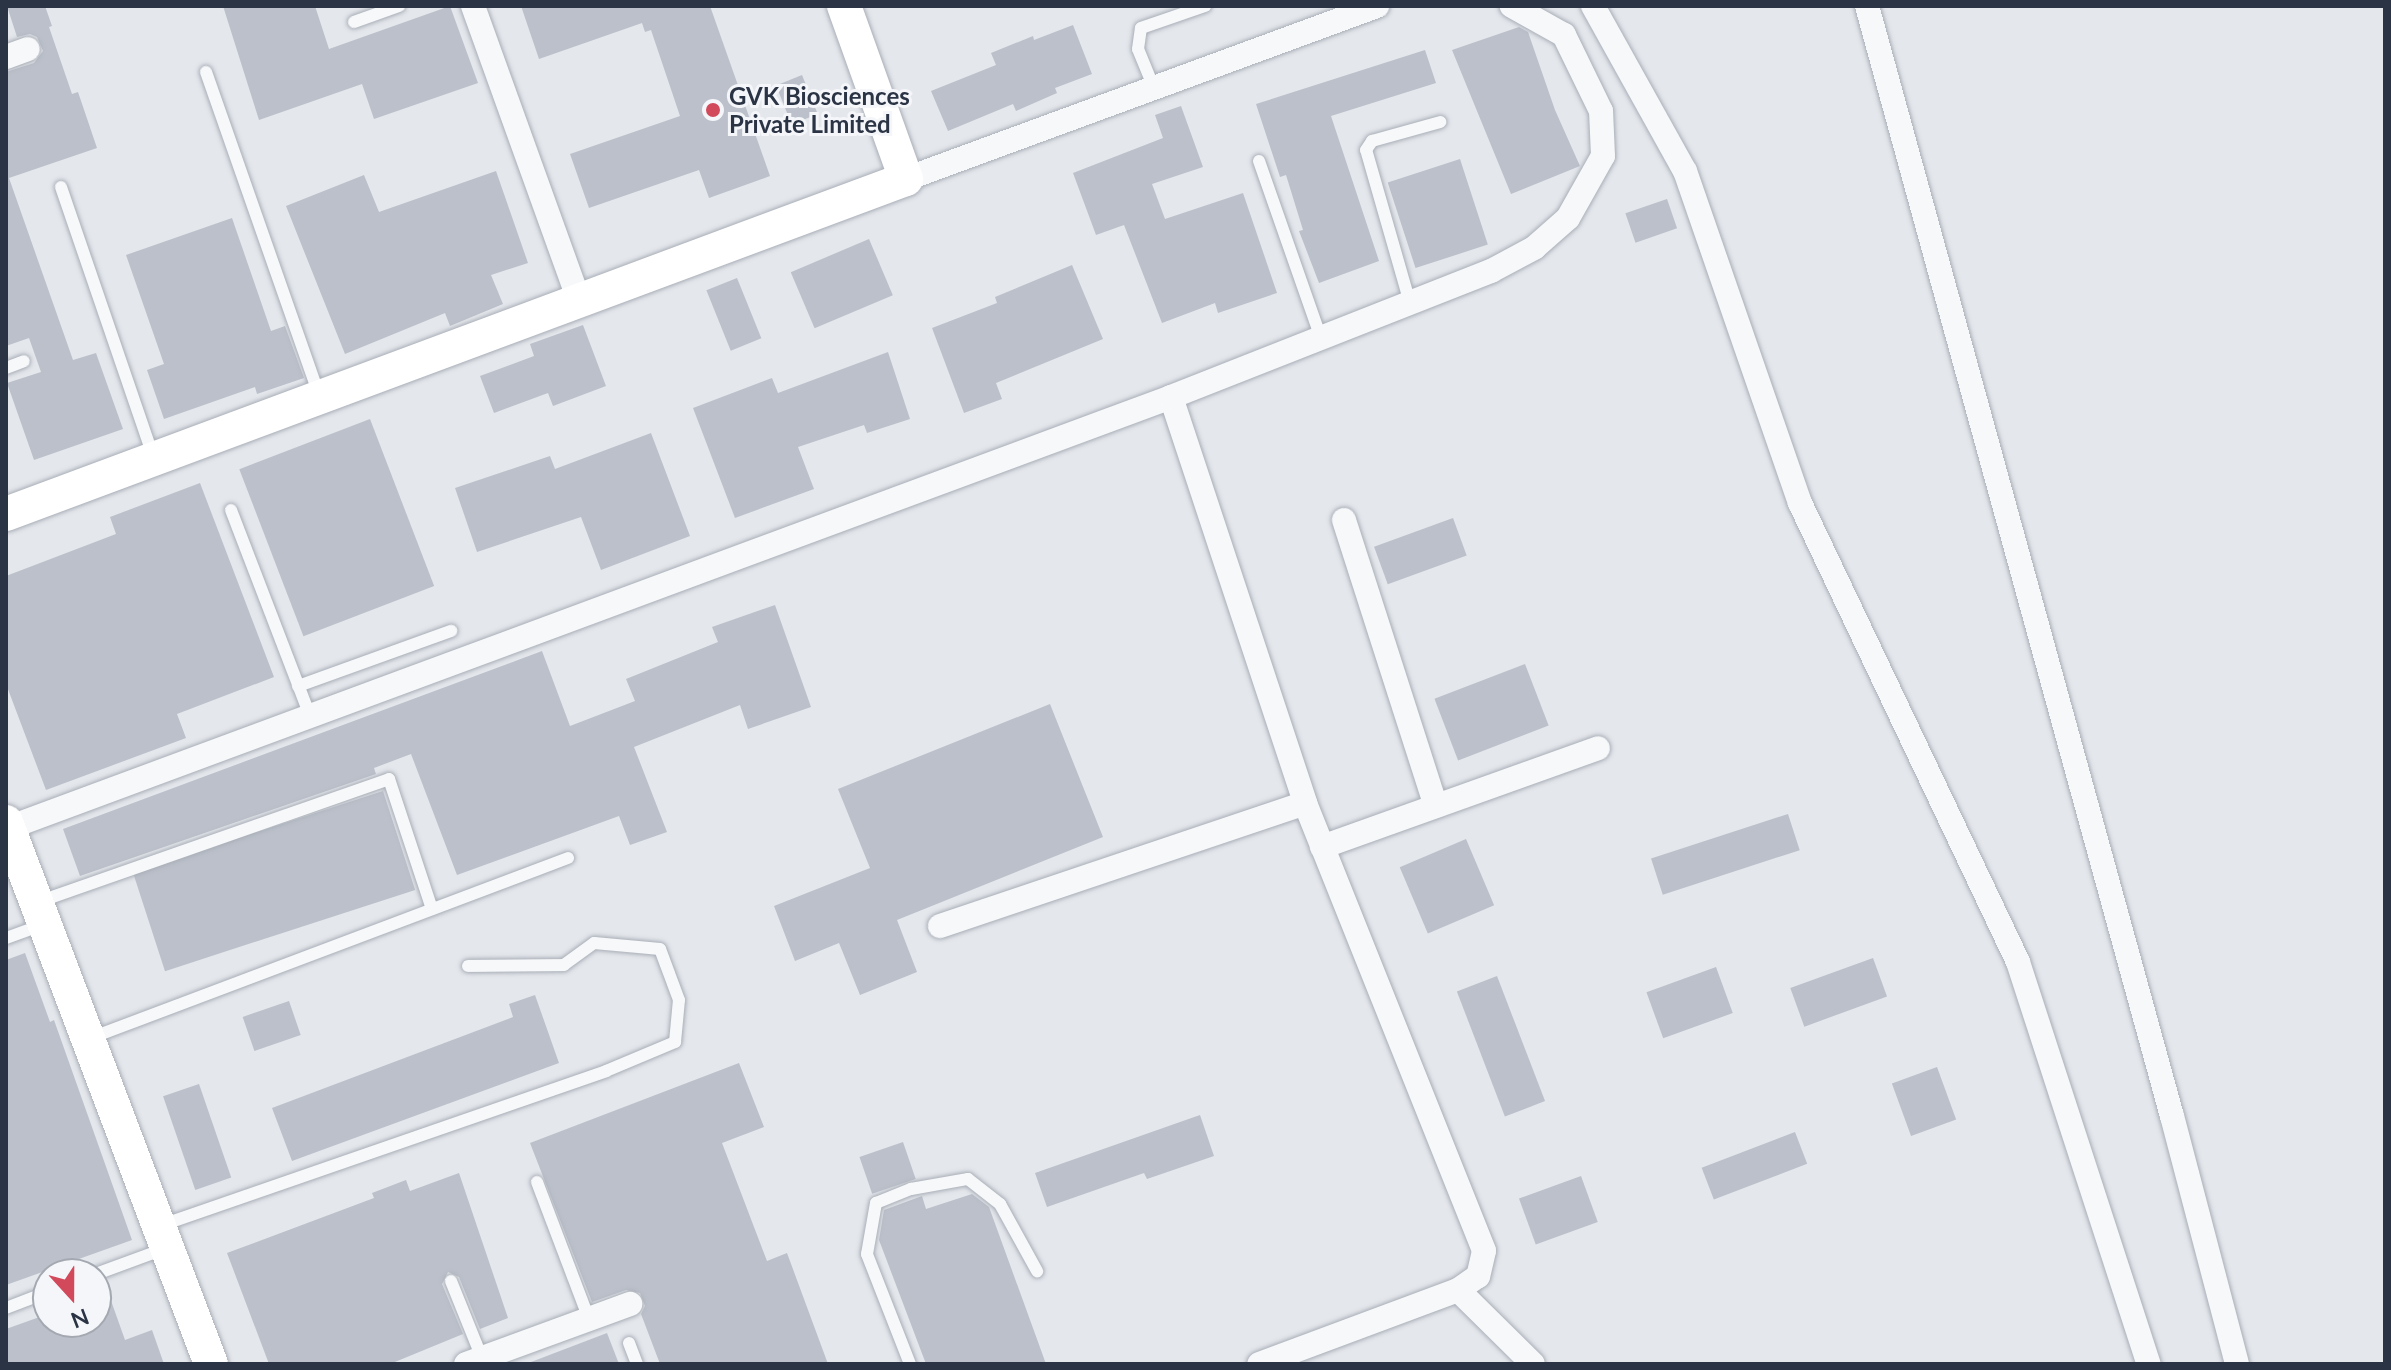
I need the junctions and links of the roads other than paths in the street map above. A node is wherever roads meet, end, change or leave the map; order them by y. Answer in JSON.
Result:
{"nodes":[{"id":1,"x":399,"y":6,"type":"edge"},
{"id":2,"x":473,"y":6,"type":"edge"},
{"id":3,"x":844,"y":6,"type":"edge"},
{"id":4,"x":1204,"y":6,"type":"edge"},
{"id":5,"x":1377,"y":6,"type":"edge"},
{"id":6,"x":1512,"y":6,"type":"edge"},
{"id":7,"x":1867,"y":6,"type":"edge"},
{"id":8,"x":1594,"y":8,"type":"edge"},
{"id":9,"x":354,"y":22,"type":"dead end"},
{"id":10,"x":1564,"y":35,"type":"junction"},
{"id":11,"x":206,"y":72,"type":"dead end"},
{"id":12,"x":1154,"y":88,"type":"junction"},
{"id":13,"x":1440,"y":122,"type":"dead end"},
{"id":14,"x":1259,"y":161,"type":"dead end"},
{"id":15,"x":906,"y":179,"type":"junction"},
{"id":16,"x":61,"y":187,"type":"dead end"},
{"id":17,"x":579,"y":300,"type":"junction"},
{"id":18,"x":1410,"y":303,"type":"junction"},
{"id":19,"x":1321,"y":338,"type":"junction"},
{"id":20,"x":24,"y":361,"type":"dead end"},
{"id":21,"x":6,"y":368,"type":"edge"},
{"id":22,"x":320,"y":397,"type":"junction"},
{"id":23,"x":1171,"y":397,"type":"junction"},
{"id":24,"x":154,"y":458,"type":"junction"},
{"id":25,"x":231,"y":510,"type":"dead end"},
{"id":26,"x":6,"y":514,"type":"edge"},
{"id":27,"x":1344,"y":520,"type":"dead end"},
{"id":28,"x":451,"y":631,"type":"dead end"},
{"id":29,"x":298,"y":686,"type":"junction"},
{"id":30,"x":310,"y":716,"type":"junction"},
{"id":31,"x":1598,"y":748,"type":"dead end"},
{"id":32,"x":1305,"y":803,"type":"junction"},
{"id":33,"x":1436,"y":806,"type":"junction"},
{"id":34,"x":7,"y":825,"type":"edge"},
{"id":35,"x":1322,"y":847,"type":"junction"},
{"id":36,"x":568,"y":858,"type":"dead end"},
{"id":37,"x":432,"y":909,"type":"junction"},
{"id":38,"x":40,"y":914,"type":"junction"},
{"id":39,"x":940,"y":926,"type":"dead end"},
{"id":40,"x":6,"y":938,"type":"edge"},
{"id":41,"x":468,"y":966,"type":"dead end"},
{"id":42,"x":88,"y":1039,"type":"junction"},
{"id":43,"x":537,"y":1182,"type":"dead end"},
{"id":44,"x":163,"y":1237,"type":"junction"},
{"id":45,"x":112,"y":1265,"type":"edge"},
{"id":46,"x":1037,"y":1271,"type":"dead end"},
{"id":47,"x":451,"y":1281,"type":"dead end"},
{"id":48,"x":1458,"y":1290,"type":"junction"},
{"id":49,"x":32,"y":1298,"type":"edge"},
{"id":50,"x":630,"y":1304,"type":"dead end"},
{"id":51,"x":6,"y":1308,"type":"edge"},
{"id":52,"x":589,"y":1319,"type":"junction"},
{"id":53,"x":629,"y":1343,"type":"dead end"},
{"id":54,"x":474,"y":1361,"type":"edge"},
{"id":55,"x":211,"y":1364,"type":"edge"},
{"id":56,"x":637,"y":1364,"type":"edge"},
{"id":57,"x":910,"y":1364,"type":"edge"},
{"id":58,"x":1259,"y":1364,"type":"edge"},
{"id":59,"x":1533,"y":1364,"type":"edge"},
{"id":60,"x":2149,"y":1364,"type":"edge"},
{"id":61,"x":2237,"y":1364,"type":"edge"}],
"edges":[{"from":1,"to":9,"type":"lane"},
{"from":2,"to":17,"type":"street"},
{"from":3,"to":15,"type":"street"},
{"from":4,"to":12,"type":"lane"},
{"from":5,"to":12,"type":"street"},
{"from":6,"to":10,"type":"street"},
{"from":7,"to":61,"type":"street"},
{"from":8,"to":10,"type":"street"},
{"from":8,"to":60,"type":"street"},
{"from":10,"to":18,"type":"street"},
{"from":11,"to":22,"type":"lane"},
{"from":12,"to":15,"type":"street"},
{"from":13,"to":18,"type":"lane"},
{"from":14,"to":19,"type":"lane"},
{"from":15,"to":17,"type":"street"},
{"from":16,"to":24,"type":"lane"},
{"from":17,"to":22,"type":"street"},
{"from":18,"to":19,"type":"street"},
{"from":19,"to":23,"type":"street"},
{"from":20,"to":21,"type":"lane"},
{"from":22,"to":24,"type":"street"},
{"from":23,"to":30,"type":"street"},
{"from":23,"to":32,"type":"street"},
{"from":24,"to":26,"type":"street"},
{"from":25,"to":29,"type":"lane"},
{"from":27,"to":33,"type":"street"},
{"from":28,"to":29,"type":"lane"},
{"from":29,"to":30,"type":"lane"},
{"from":30,"to":34,"type":"street"},
{"from":31,"to":33,"type":"street"},
{"from":32,"to":35,"type":"street"},
{"from":32,"to":39,"type":"street"},
{"from":33,"to":35,"type":"street"},
{"from":34,"to":38,"type":"street"},
{"from":35,"to":48,"type":"street"},
{"from":36,"to":37,"type":"lane"},
{"from":37,"to":38,"type":"lane"},
{"from":37,"to":42,"type":"lane"},
{"from":38,"to":40,"type":"lane"},
{"from":38,"to":42,"type":"street"},
{"from":41,"to":44,"type":"lane"},
{"from":42,"to":44,"type":"street"},
{"from":43,"to":52,"type":"lane"},
{"from":44,"to":45,"type":"lane"},
{"from":44,"to":55,"type":"street"},
{"from":46,"to":57,"type":"lane"},
{"from":47,"to":54,"type":"lane"},
{"from":48,"to":58,"type":"street"},
{"from":48,"to":59,"type":"street"},
{"from":49,"to":51,"type":"lane"},
{"from":50,"to":52,"type":"street"},
{"from":52,"to":54,"type":"street"},
{"from":53,"to":56,"type":"lane"}]}
